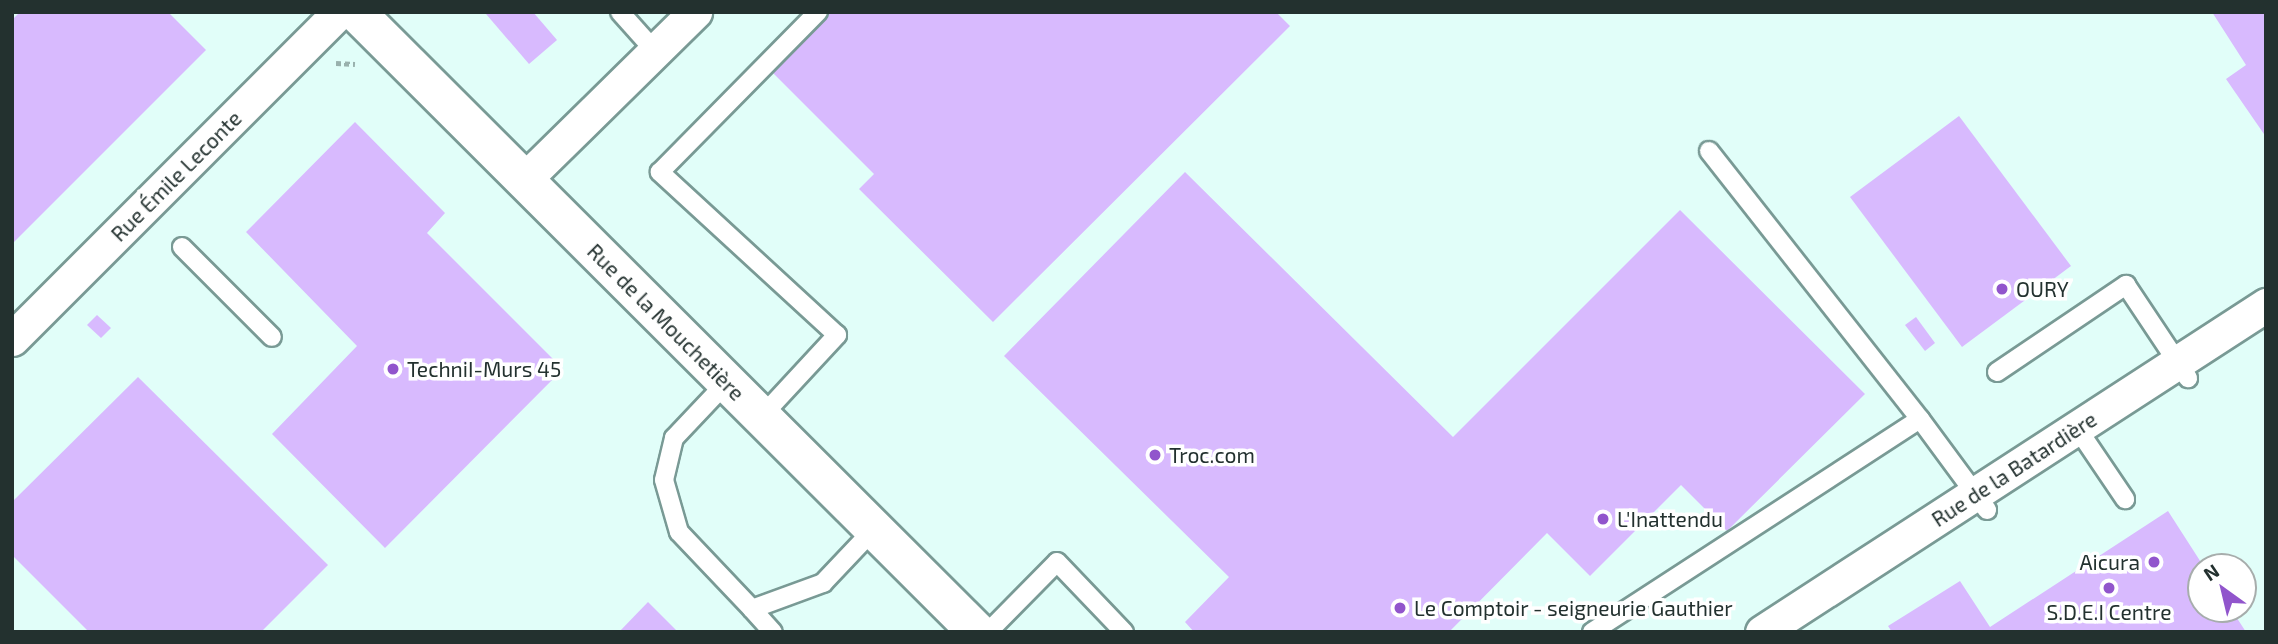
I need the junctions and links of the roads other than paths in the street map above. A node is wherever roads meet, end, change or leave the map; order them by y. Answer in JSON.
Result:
{"nodes":[{"id":1,"x":339,"y":12,"type":"edge"},
{"id":2,"x":356,"y":12,"type":"edge"},
{"id":3,"x":620,"y":12,"type":"edge"},
{"id":4,"x":695,"y":12,"type":"edge"},
{"id":5,"x":818,"y":12,"type":"edge"},
{"id":6,"x":655,"y":51,"type":"junction"},
{"id":7,"x":1709,"y":150,"type":"dead end"},
{"id":8,"x":524,"y":180,"type":"junction"},
{"id":9,"x":182,"y":247,"type":"dead end"},
{"id":10,"x":2266,"y":305,"type":"edge"},
{"id":11,"x":272,"y":337,"type":"dead end"},
{"id":12,"x":12,"y":339,"type":"edge"},
{"id":13,"x":2183,"y":370,"type":"junction"},
{"id":14,"x":1997,"y":372,"type":"dead end"},
{"id":15,"x":727,"y":382,"type":"junction"},
{"id":16,"x":761,"y":417,"type":"junction"},
{"id":17,"x":1920,"y":419,"type":"junction"},
{"id":18,"x":2077,"y":428,"type":"junction"},
{"id":19,"x":2124,"y":499,"type":"dead end"},
{"id":20,"x":1981,"y":502,"type":"junction"},
{"id":21,"x":874,"y":529,"type":"junction"},
{"id":22,"x":752,"y":609,"type":"junction"},
{"id":23,"x":975,"y":630,"type":"edge"},
{"id":24,"x":773,"y":632,"type":"edge"},
{"id":25,"x":1124,"y":632,"type":"edge"},
{"id":26,"x":1592,"y":632,"type":"edge"},
{"id":27,"x":1762,"y":632,"type":"edge"}],
"edges":[{"from":1,"to":12,"type":"street","name":"Rue Émile Leconte"},
{"from":2,"to":8,"type":"street","name":"Rue de la Mouchetière"},
{"from":3,"to":6,"type":"lane"},
{"from":4,"to":6,"type":"street"},
{"from":5,"to":16,"type":"lane"},
{"from":6,"to":8,"type":"street"},
{"from":7,"to":17,"type":"lane"},
{"from":8,"to":15,"type":"street","name":"Rue de la Mouchetière"},
{"from":9,"to":11,"type":"lane"},
{"from":10,"to":13,"type":"street","name":"Rue de la Batardière"},
{"from":13,"to":14,"type":"lane"},
{"from":13,"to":18,"type":"street","name":"Rue de la Batardière"},
{"from":15,"to":16,"type":"street","name":"Rue de la Mouchetière"},
{"from":15,"to":22,"type":"lane"},
{"from":16,"to":21,"type":"street","name":"Rue de la Mouchetière"},
{"from":17,"to":20,"type":"lane"},
{"from":17,"to":26,"type":"lane"},
{"from":18,"to":19,"type":"lane"},
{"from":18,"to":20,"type":"street","name":"Rue de la Batardière"},
{"from":20,"to":27,"type":"street","name":"Rue de la Batardière"},
{"from":21,"to":22,"type":"lane"},
{"from":21,"to":23,"type":"street","name":"Rue de la Mouchetière"},
{"from":22,"to":24,"type":"lane"},
{"from":23,"to":25,"type":"lane"}]}
